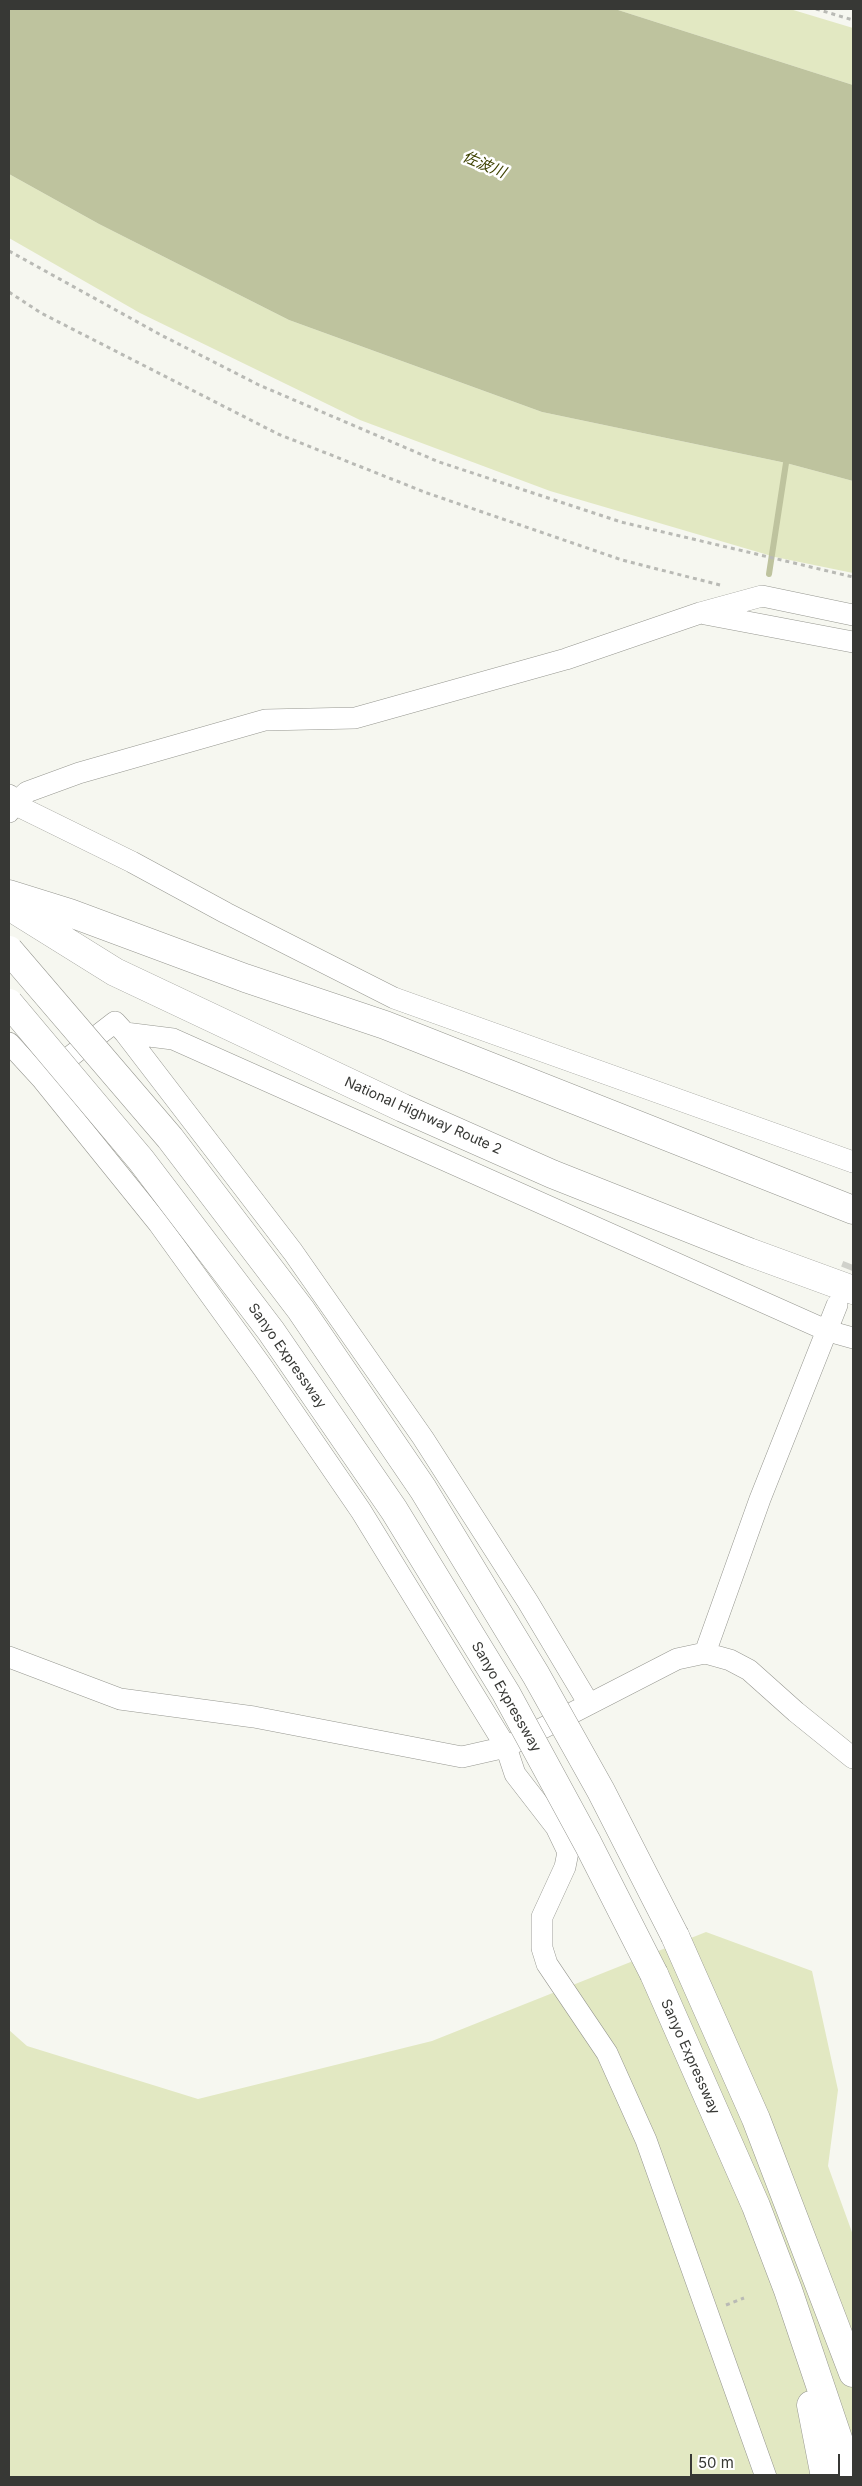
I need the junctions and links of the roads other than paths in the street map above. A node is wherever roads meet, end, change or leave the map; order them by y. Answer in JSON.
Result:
{"nodes":[{"id":1,"x":700,"y":613,"type":"junction"},
{"id":2,"x":853,"y":615,"type":"edge"},
{"id":3,"x":853,"y":642,"type":"edge"},
{"id":4,"x":10,"y":804,"type":"edge"},
{"id":5,"x":9,"y":894,"type":"edge"},
{"id":6,"x":9,"y":906,"type":"edge"},
{"id":7,"x":9,"y":950,"type":"edge"},
{"id":8,"x":9,"y":1003,"type":"edge"},
{"id":9,"x":124,"y":1033,"type":"junction"},
{"id":10,"x":9,"y":1044,"type":"edge"},
{"id":11,"x":42,"y":1079,"type":"junction"},
{"id":12,"x":853,"y":1162,"type":"edge"},
{"id":13,"x":853,"y":1210,"type":"edge"},
{"id":14,"x":845,"y":1297,"type":"edge"},
{"id":15,"x":828,"y":1331,"type":"junction"},
{"id":16,"x":853,"y":1338,"type":"edge"},
{"id":17,"x":705,"y":1653,"type":"junction"},
{"id":18,"x":10,"y":1659,"type":"edge"},
{"id":19,"x":589,"y":1704,"type":"junction"},
{"id":20,"x":506,"y":1747,"type":"junction"},
{"id":21,"x":853,"y":1758,"type":"edge"},
{"id":22,"x":788,"y":2290,"type":"junction"},
{"id":23,"x":853,"y":2372,"type":"edge"},
{"id":24,"x":766,"y":2477,"type":"edge"},
{"id":25,"x":825,"y":2477,"type":"edge"},
{"id":26,"x":851,"y":2477,"type":"edge"}],
"edges":[{"from":1,"to":2,"type":"street"},
{"from":1,"to":3,"type":"street"},
{"from":1,"to":4,"type":"street"},
{"from":4,"to":12,"type":"street"},
{"from":5,"to":13,"type":"highway"},
{"from":6,"to":14,"type":"highway","name":"National Highway Route 2"},
{"from":7,"to":23,"type":"highway","bridge":true},
{"from":8,"to":22,"type":"highway","name":"Sanyo Expressway","bridge":true},
{"from":9,"to":11,"type":"street"},
{"from":9,"to":15,"type":"street"},
{"from":9,"to":19,"type":"street"},
{"from":10,"to":11,"type":"street"},
{"from":11,"to":20,"type":"street"},
{"from":14,"to":15,"type":"street"},
{"from":15,"to":16,"type":"street"},
{"from":15,"to":17,"type":"street"},
{"from":17,"to":19,"type":"street"},
{"from":17,"to":21,"type":"street"},
{"from":18,"to":20,"type":"street"},
{"from":19,"to":20,"type":"street"},
{"from":20,"to":24,"type":"street"},
{"from":22,"to":25,"type":"highway"},
{"from":22,"to":26,"type":"highway","name":"Sanyo Expressway"}]}
